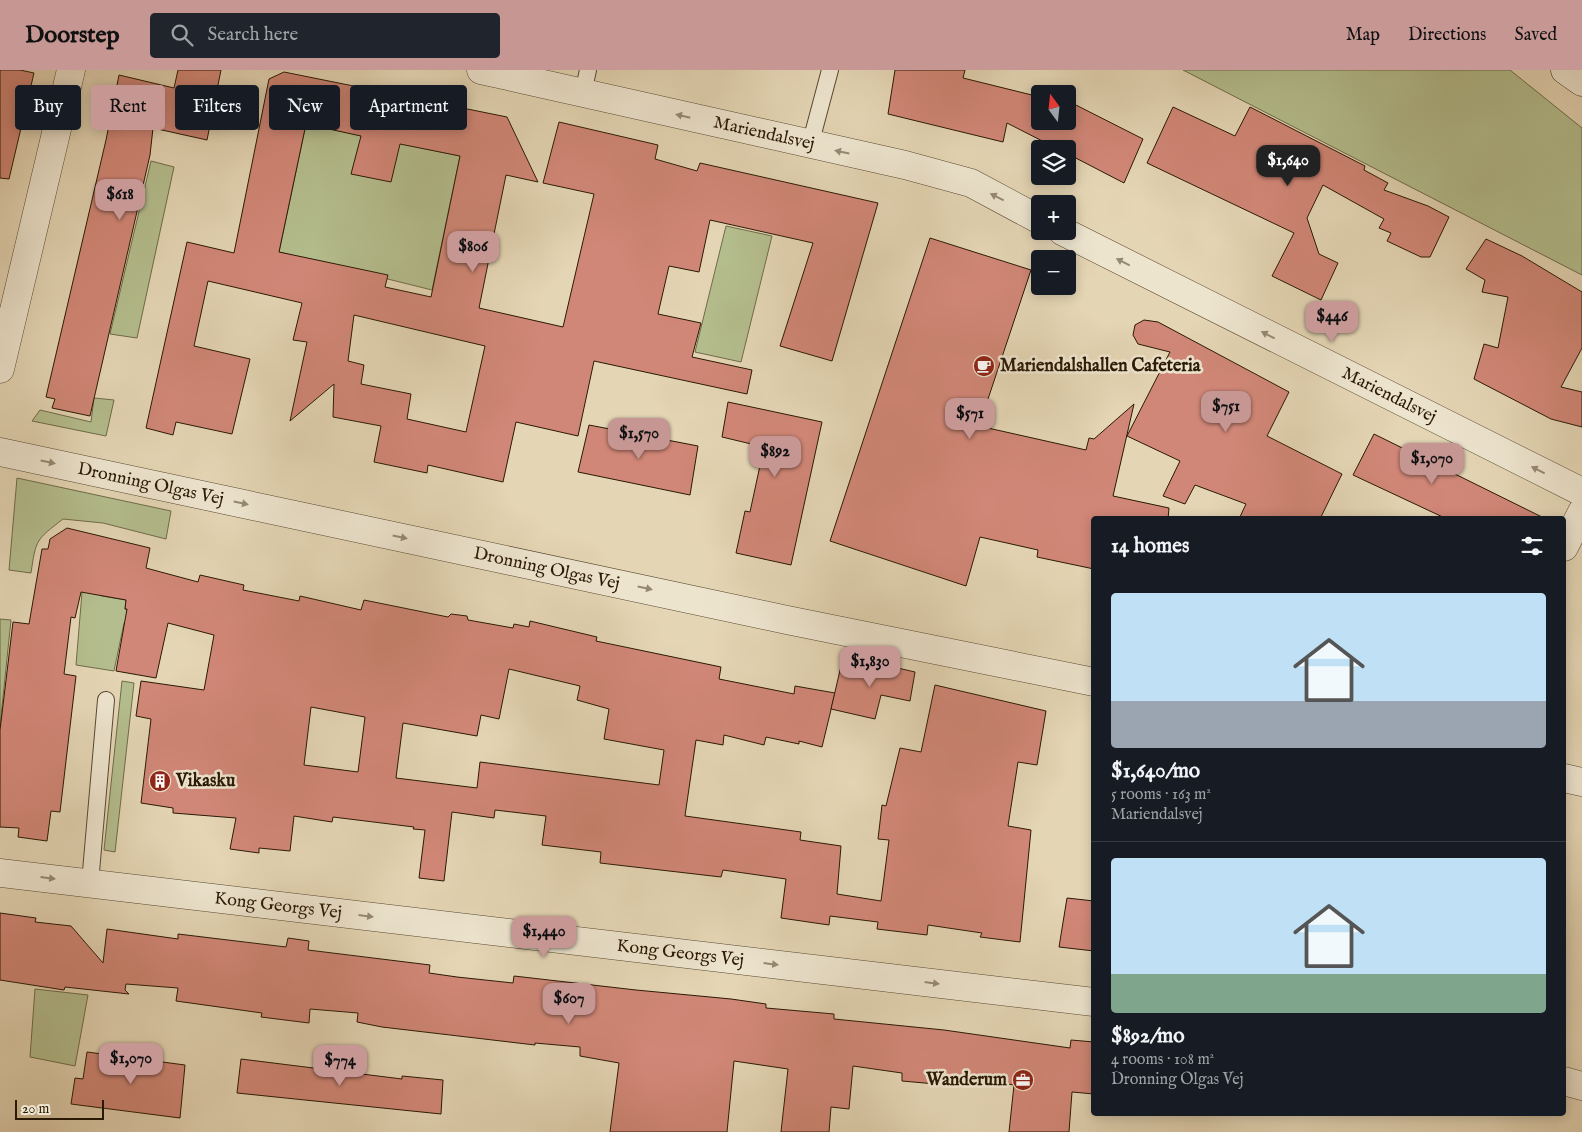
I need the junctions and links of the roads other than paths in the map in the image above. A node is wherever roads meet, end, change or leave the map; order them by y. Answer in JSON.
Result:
{"nodes":[{"id":1,"x":71,"y":70,"type":"edge"},
{"id":2,"x":481,"y":70,"type":"edge"},
{"id":3,"x":830,"y":70,"type":"edge"},
{"id":4,"x":1565,"y":70,"type":"edge"},
{"id":5,"x":585,"y":82,"type":"edge"},
{"id":6,"x":1582,"y":82,"type":"edge"},
{"id":7,"x":810,"y":145,"type":"junction"},
{"id":8,"x":1031,"y":215,"type":"edge"},
{"id":9,"x":1076,"y":238,"type":"edge"},
{"id":10,"x":0,"y":370,"type":"edge"},
{"id":11,"x":0,"y":452,"type":"edge"},
{"id":12,"x":1582,"y":492,"type":"edge"},
{"id":13,"x":1582,"y":512,"type":"edge"},
{"id":14,"x":1566,"y":543,"type":"edge"},
{"id":15,"x":1091,"y":681,"type":"edge"},
{"id":16,"x":106,"y":700,"type":"dead end"},
{"id":17,"x":1566,"y":778,"type":"edge"},
{"id":18,"x":1582,"y":782,"type":"edge"},
{"id":19,"x":0,"y":873,"type":"edge"},
{"id":20,"x":90,"y":883,"type":"junction"},
{"id":21,"x":1091,"y":1002,"type":"edge"},
{"id":22,"x":1566,"y":1082,"type":"edge"},
{"id":23,"x":1582,"y":1086,"type":"edge"}],
"edges":[{"from":1,"to":10,"type":"street"},
{"from":2,"to":5,"type":"street","name":"Mariendalsvej"},
{"from":3,"to":7,"type":"lane"},
{"from":4,"to":6,"type":"street"},
{"from":7,"to":5,"type":"street","name":"Mariendalsvej","one_way":true},
{"from":8,"to":7,"type":"street","name":"Mariendalsvej","one_way":true},
{"from":12,"to":9,"type":"street","name":"Mariendalsvej","one_way":true},
{"from":11,"to":15,"type":"street","name":"Dronning Olgas Vej","one_way":true},
{"from":13,"to":14,"type":"street"},
{"from":16,"to":20,"type":"lane"},
{"from":17,"to":18,"type":"street"},
{"from":19,"to":20,"type":"street","name":"Kong Georgs Vej","one_way":true},
{"from":20,"to":21,"type":"street","name":"Kong Georgs Vej","one_way":true},
{"from":22,"to":23,"type":"street"}]}
